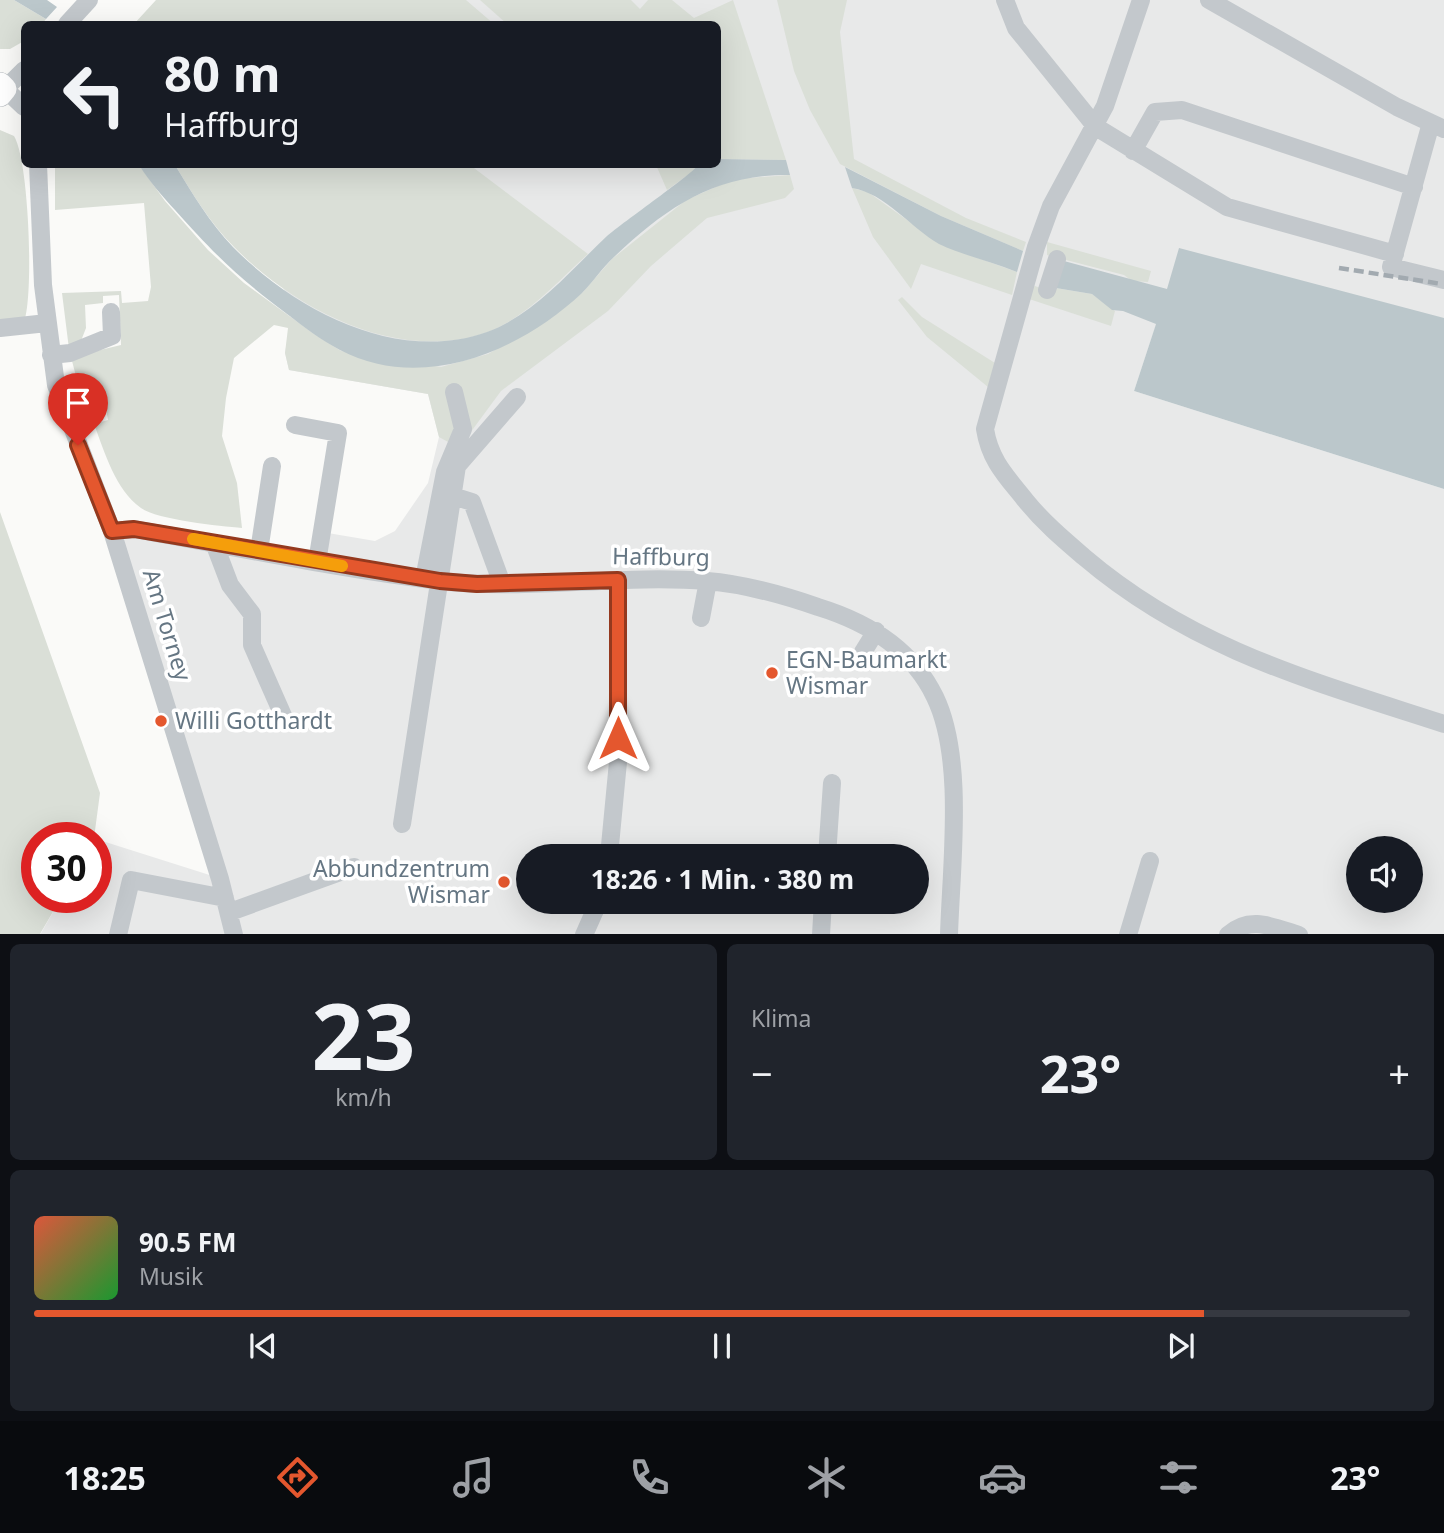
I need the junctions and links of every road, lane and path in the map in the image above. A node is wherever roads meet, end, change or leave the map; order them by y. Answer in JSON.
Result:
{"nodes":[{"id":1,"x":1005,"y":0,"type":"edge"},
{"id":2,"x":1141,"y":0,"type":"edge"},
{"id":3,"x":1209,"y":0,"type":"edge"},
{"id":4,"x":21,"y":73,"type":"edge"},
{"id":5,"x":2,"y":89,"type":"edge"},
{"id":6,"x":21,"y":105,"type":"edge"},
{"id":7,"x":1096,"y":127,"type":"junction"},
{"id":8,"x":1441,"y":127,"type":"edge"},
{"id":9,"x":1133,"y":151,"type":"junction"},
{"id":10,"x":38,"y":168,"type":"edge"},
{"id":11,"x":1413,"y":187,"type":"junction"},
{"id":12,"x":1395,"y":254,"type":"junction"},
{"id":13,"x":1057,"y":259,"type":"dead end"},
{"id":14,"x":1444,"y":280,"type":"edge"},
{"id":15,"x":1047,"y":290,"type":"dead end"},
{"id":16,"x":111,"y":312,"type":"dead end"},
{"id":17,"x":47,"y":323,"type":"junction"},
{"id":18,"x":0,"y":328,"type":"edge"},
{"id":19,"x":51,"y":355,"type":"junction"},
{"id":20,"x":454,"y":392,"type":"dead end"},
{"id":21,"x":517,"y":397,"type":"dead end"},
{"id":22,"x":295,"y":425,"type":"dead end"},
{"id":23,"x":272,"y":466,"type":"dead end"},
{"id":24,"x":453,"y":496,"type":"junction"},
{"id":25,"x":112,"y":531,"type":"junction"},
{"id":26,"x":214,"y":543,"type":"junction"},
{"id":27,"x":259,"y":551,"type":"junction"},
{"id":28,"x":317,"y":562,"type":"junction"},
{"id":29,"x":432,"y":580,"type":"junction"},
{"id":30,"x":618,"y":580,"type":"junction"},
{"id":31,"x":708,"y":581,"type":"junction"},
{"id":32,"x":502,"y":584,"type":"junction"},
{"id":33,"x":701,"y":618,"type":"dead end"},
{"id":34,"x":876,"y":631,"type":"junction"},
{"id":35,"x":863,"y":652,"type":"dead end"},
{"id":36,"x":285,"y":720,"type":"dead end"},
{"id":37,"x":1444,"y":724,"type":"edge"},
{"id":38,"x":832,"y":783,"type":"dead end"},
{"id":39,"x":402,"y":824,"type":"dead end"},
{"id":40,"x":610,"y":844,"type":"edge"},
{"id":41,"x":828,"y":844,"type":"edge"},
{"id":42,"x":1150,"y":861,"type":"dead end"},
{"id":43,"x":354,"y":867,"type":"dead end"},
{"id":44,"x":227,"y":905,"type":"junction"},
{"id":45,"x":593,"y":914,"type":"edge"},
{"id":46,"x":822,"y":914,"type":"edge"},
{"id":47,"x":118,"y":934,"type":"edge"},
{"id":48,"x":234,"y":934,"type":"edge"},
{"id":49,"x":584,"y":934,"type":"edge"},
{"id":50,"x":821,"y":934,"type":"edge"},
{"id":51,"x":949,"y":934,"type":"edge"},
{"id":52,"x":1128,"y":934,"type":"edge"},
{"id":53,"x":1228,"y":934,"type":"edge"},
{"id":54,"x":1299,"y":934,"type":"edge"}],
"edges":[{"from":1,"to":7,"type":"street"},
{"from":2,"to":7,"type":"street"},
{"from":3,"to":8,"type":"street"},
{"from":4,"to":5,"type":"street"},
{"from":5,"to":6,"type":"street"},
{"from":7,"to":9,"type":"street"},
{"from":7,"to":37,"type":"street"},
{"from":8,"to":11,"type":"street"},
{"from":9,"to":11,"type":"street"},
{"from":9,"to":12,"type":"street"},
{"from":10,"to":17,"type":"street","name":"Am Torney"},
{"from":11,"to":12,"type":"street"},
{"from":12,"to":14,"type":"street"},
{"from":13,"to":15,"type":"street"},
{"from":16,"to":19,"type":"street"},
{"from":17,"to":18,"type":"street"},
{"from":17,"to":19,"type":"street","name":"Am Torney"},
{"from":19,"to":25,"type":"street","name":"Am Torney"},
{"from":20,"to":29,"type":"street"},
{"from":21,"to":24,"type":"street"},
{"from":22,"to":28,"type":"street"},
{"from":23,"to":27,"type":"street"},
{"from":24,"to":29,"type":"street"},
{"from":24,"to":32,"type":"street"},
{"from":25,"to":26,"type":"street","name":"Haffburg"},
{"from":25,"to":44,"type":"street","name":"Am Torney"},
{"from":26,"to":27,"type":"street","name":"Haffburg"},
{"from":26,"to":36,"type":"street"},
{"from":27,"to":28,"type":"street","name":"Haffburg"},
{"from":28,"to":29,"type":"street","name":"Haffburg"},
{"from":29,"to":32,"type":"street","name":"Haffburg"},
{"from":29,"to":39,"type":"street"},
{"from":30,"to":31,"type":"street","name":"Haffburg"},
{"from":30,"to":32,"type":"street","name":"Haffburg"},
{"from":30,"to":40,"type":"street"},
{"from":31,"to":33,"type":"street"},
{"from":31,"to":34,"type":"street","name":"Haffburg"},
{"from":34,"to":35,"type":"street"},
{"from":34,"to":51,"type":"street","name":"Haffburg"},
{"from":38,"to":41,"type":"street"},
{"from":42,"to":52,"type":"street"},
{"from":43,"to":44,"type":"street"},
{"from":44,"to":47,"type":"street"},
{"from":44,"to":48,"type":"street","name":"Am Torney"},
{"from":45,"to":49,"type":"street"},
{"from":46,"to":50,"type":"street"},
{"from":53,"to":54,"type":"street"}]}
